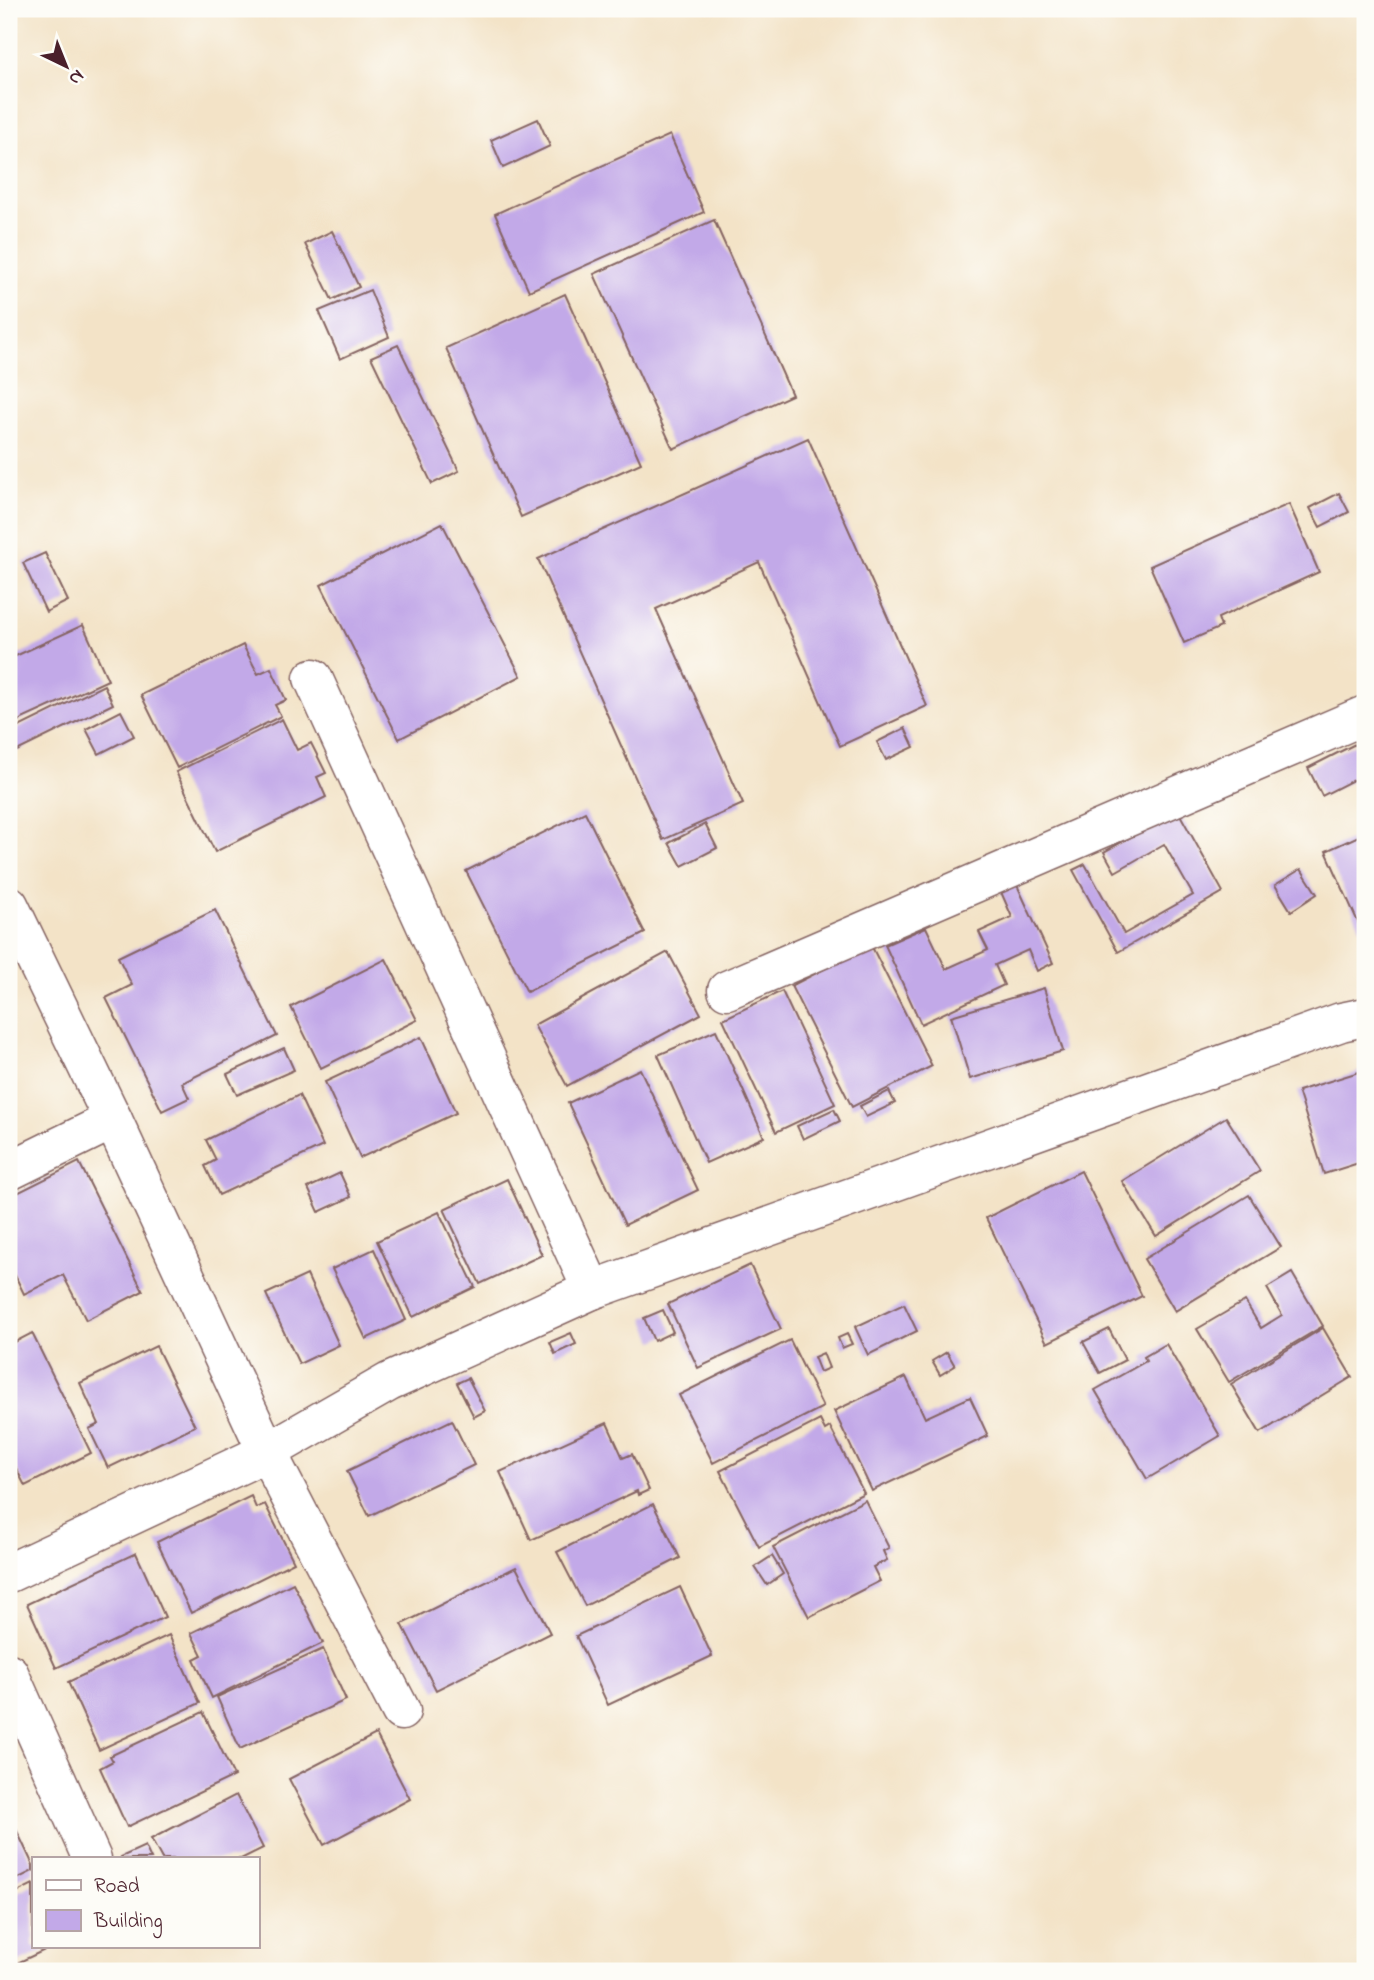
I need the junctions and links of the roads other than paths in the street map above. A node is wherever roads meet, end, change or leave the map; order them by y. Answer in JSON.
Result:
{"nodes":[{"id":1,"x":313,"y":678,"type":"dead end"},
{"id":2,"x":1365,"y":715,"type":"edge"},
{"id":3,"x":9,"y":905,"type":"edge"},
{"id":4,"x":727,"y":990,"type":"dead end"},
{"id":5,"x":1365,"y":1017,"type":"edge"},
{"id":6,"x":113,"y":1120,"type":"junction"},
{"id":7,"x":9,"y":1171,"type":"edge"},
{"id":8,"x":592,"y":1290,"type":"junction"},
{"id":9,"x":267,"y":1452,"type":"junction"},
{"id":10,"x":9,"y":1573,"type":"edge"},
{"id":11,"x":9,"y":1673,"type":"edge"},
{"id":12,"x":401,"y":1711,"type":"dead end"},
{"id":13,"x":91,"y":1857,"type":"edge"}],
"edges":[{"from":1,"to":8,"type":"street"},
{"from":2,"to":4,"type":"street"},
{"from":3,"to":6,"type":"street"},
{"from":5,"to":8,"type":"street"},
{"from":6,"to":7,"type":"street"},
{"from":6,"to":9,"type":"street"},
{"from":8,"to":9,"type":"street"},
{"from":9,"to":10,"type":"street"},
{"from":9,"to":12,"type":"street"},
{"from":11,"to":13,"type":"street"}]}
